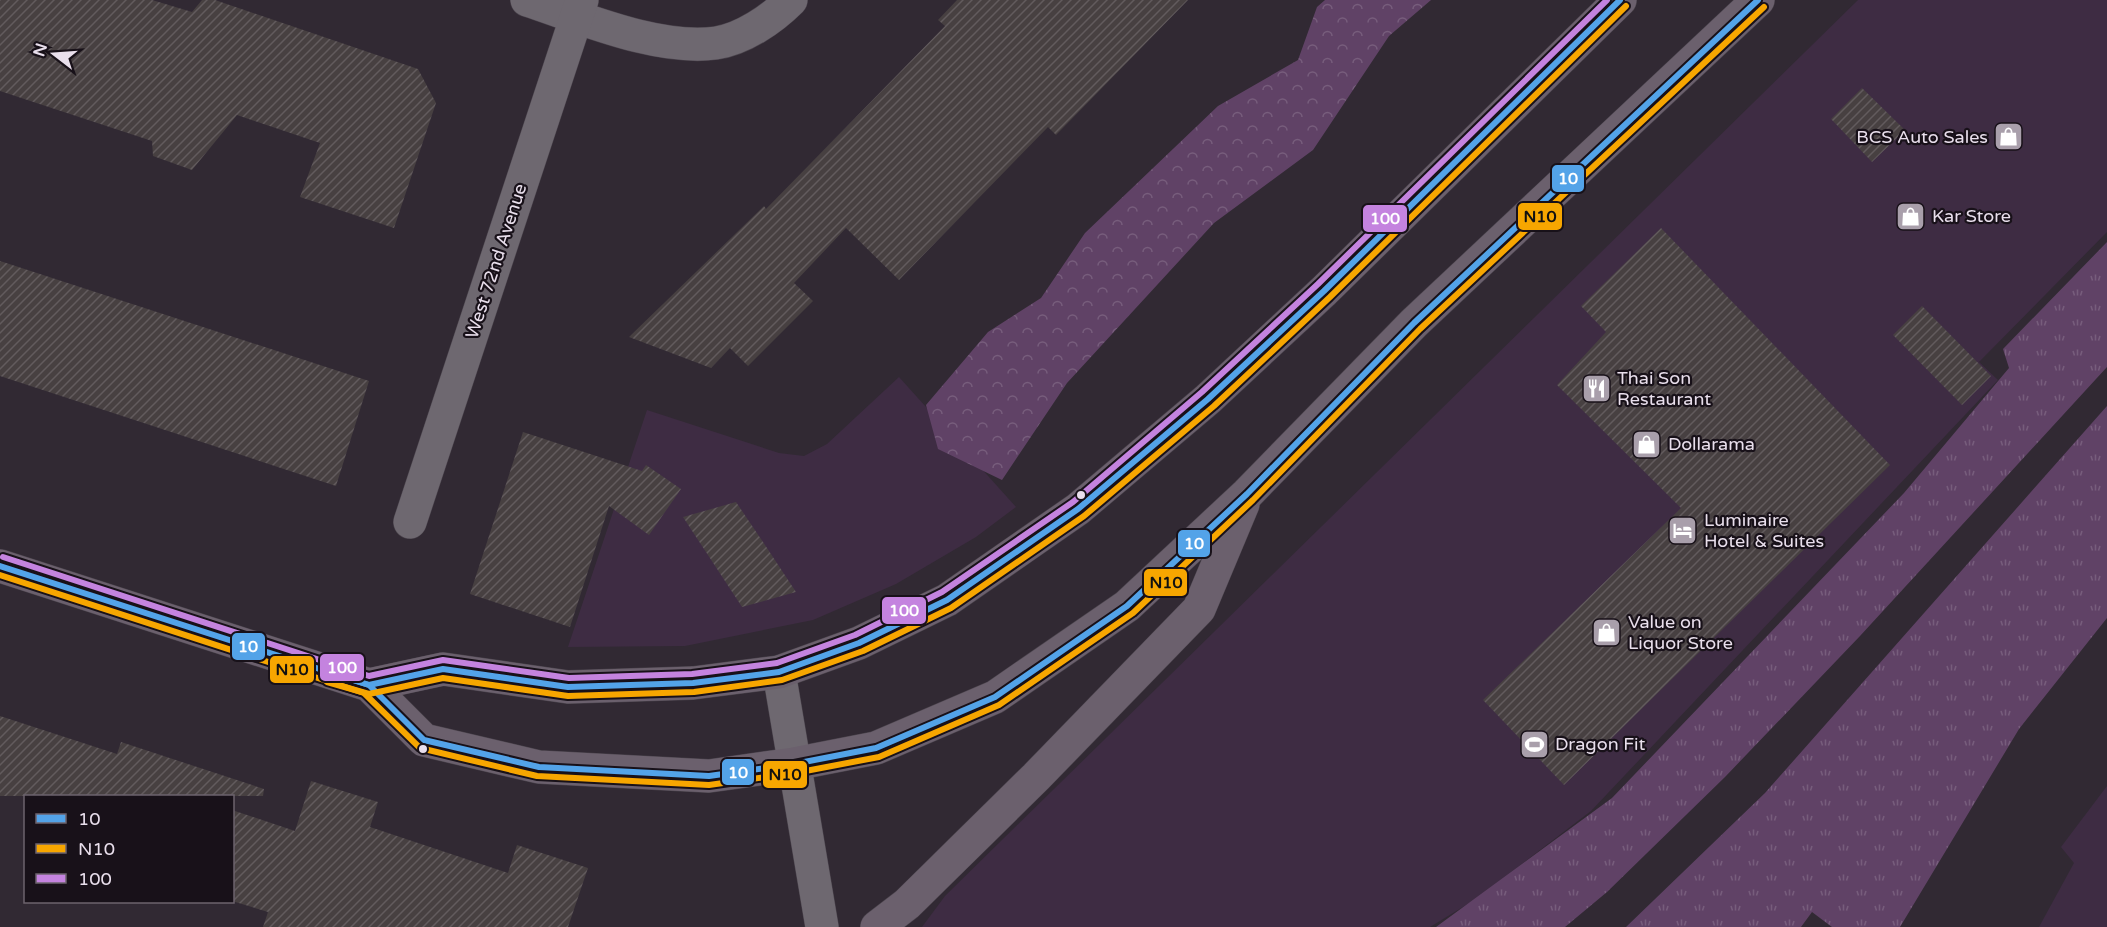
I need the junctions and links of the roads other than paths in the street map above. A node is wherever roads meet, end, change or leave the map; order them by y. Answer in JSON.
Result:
{"nodes":[{"id":1,"x":527,"y":0,"type":"edge"},
{"id":2,"x":791,"y":0,"type":"edge"},
{"id":3,"x":1620,"y":0,"type":"edge"},
{"id":4,"x":1758,"y":0,"type":"edge"},
{"id":5,"x":579,"y":8,"type":"edge"},
{"id":6,"x":1247,"y":494,"type":"junction"},
{"id":7,"x":410,"y":522,"type":"dead end"},
{"id":8,"x":0,"y":566,"type":"edge"},
{"id":9,"x":779,"y":672,"type":"junction"},
{"id":10,"x":369,"y":685,"type":"junction"},
{"id":11,"x":794,"y":764,"type":"junction"},
{"id":12,"x":822,"y":927,"type":"edge"},
{"id":13,"x":877,"y":927,"type":"edge"}],
"edges":[{"from":1,"to":5,"type":"street"},
{"from":2,"to":5,"type":"street"},
{"from":3,"to":9,"type":"main road"},
{"from":4,"to":6,"type":"main road"},
{"from":5,"to":7,"type":"street","name":"West 72nd Avenue"},
{"from":6,"to":11,"type":"main road"},
{"from":6,"to":13,"type":"main road"},
{"from":8,"to":10,"type":"main road"},
{"from":9,"to":10,"type":"main road"},
{"from":9,"to":11,"type":"street"},
{"from":10,"to":11,"type":"main road"},
{"from":11,"to":12,"type":"street"}]}
